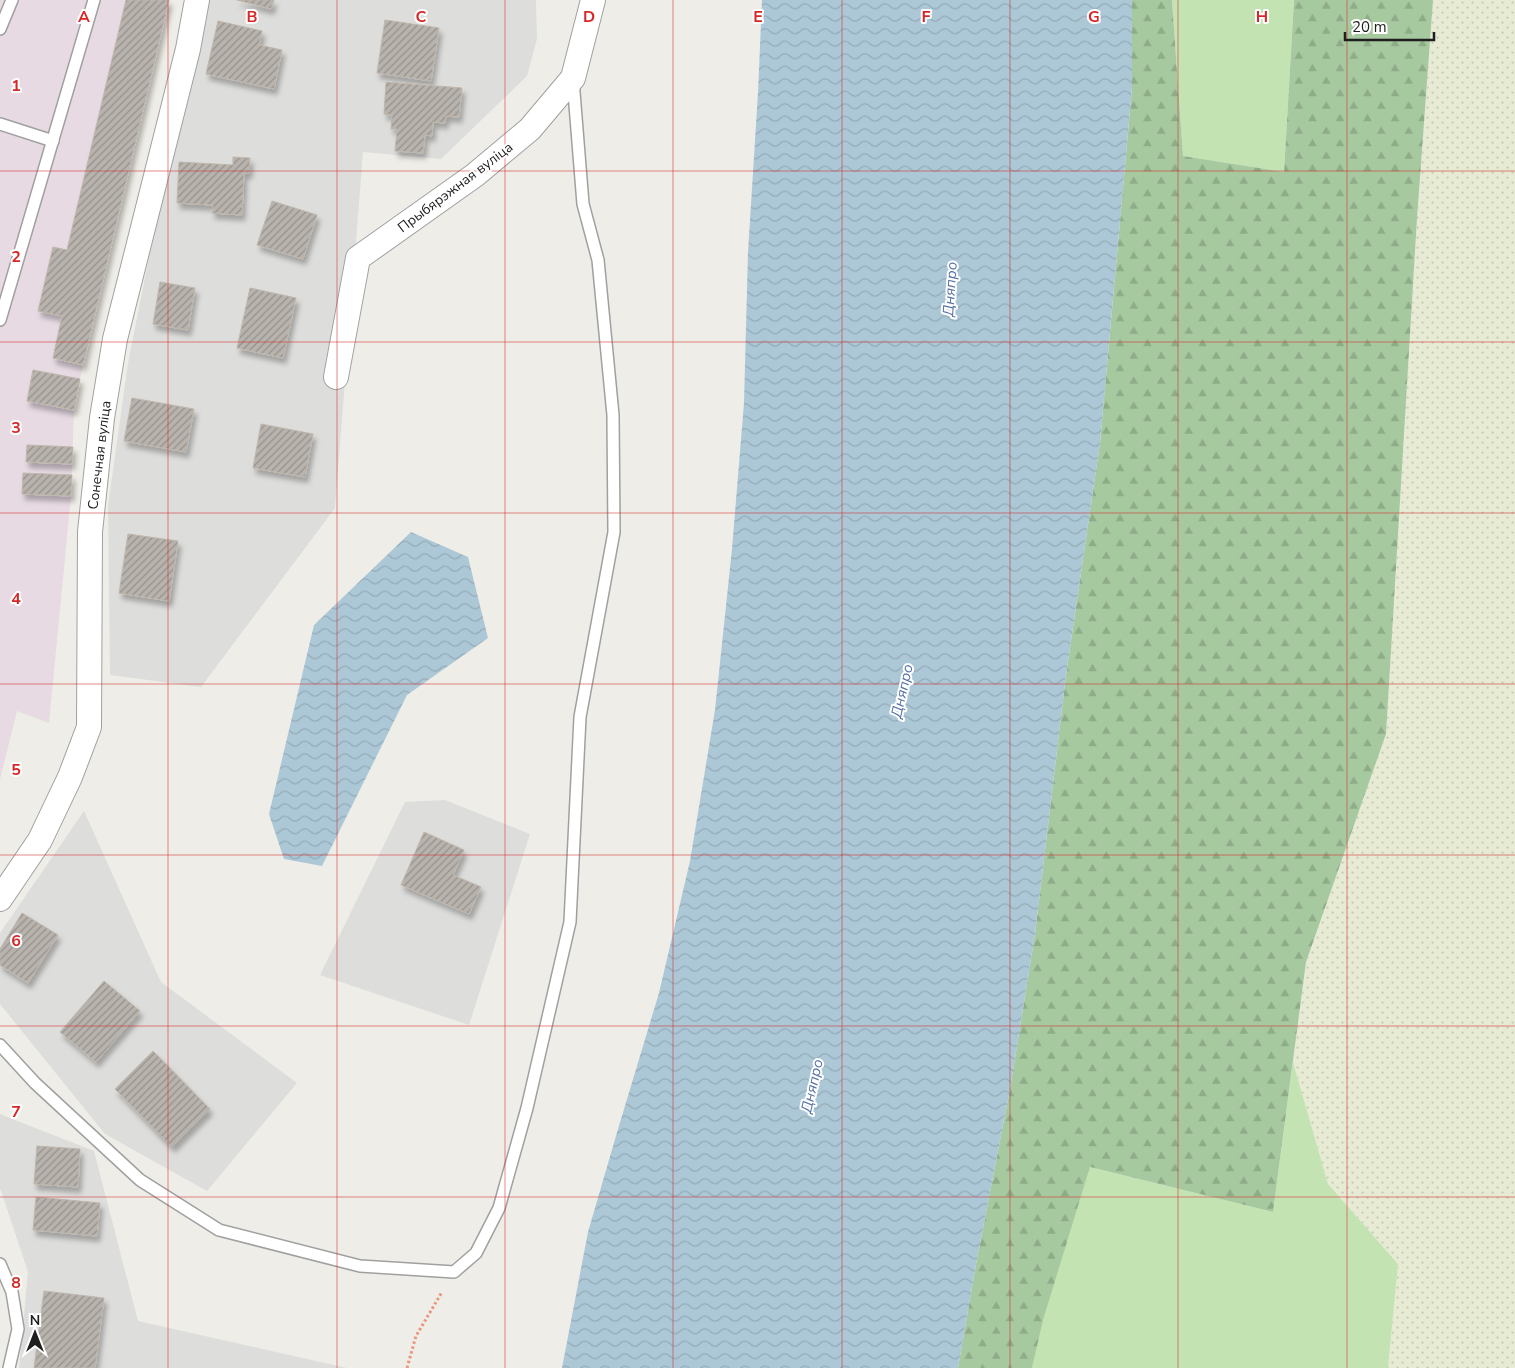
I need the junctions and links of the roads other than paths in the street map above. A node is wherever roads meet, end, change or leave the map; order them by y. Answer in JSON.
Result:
{"nodes":[{"id":1,"x":12,"y":0,"type":"edge"},
{"id":2,"x":94,"y":0,"type":"edge"},
{"id":3,"x":197,"y":0,"type":"edge"},
{"id":4,"x":593,"y":0,"type":"edge"},
{"id":5,"x":0,"y":29,"type":"edge"},
{"id":6,"x":573,"y":78,"type":"junction"},
{"id":7,"x":0,"y":124,"type":"edge"},
{"id":8,"x":53,"y":141,"type":"junction"},
{"id":9,"x":0,"y":320,"type":"edge"},
{"id":10,"x":336,"y":377,"type":"dead end"},
{"id":11,"x":0,"y":898,"type":"edge"},
{"id":12,"x":0,"y":1045,"type":"edge"},
{"id":13,"x":0,"y":1264,"type":"edge"},
{"id":14,"x":9,"y":1368,"type":"edge"}],
"edges":[{"from":1,"to":5,"type":"lane"},
{"from":2,"to":8,"type":"lane"},
{"from":3,"to":11,"type":"street","name":"Сонечная вуліца"},
{"from":4,"to":6,"type":"street","name":"Прыбярэжная вуліца"},
{"from":6,"to":10,"type":"street","name":"Прыбярэжная вуліца"},
{"from":6,"to":12,"type":"lane"},
{"from":7,"to":8,"type":"lane"},
{"from":8,"to":9,"type":"lane"},
{"from":13,"to":14,"type":"lane"}]}
